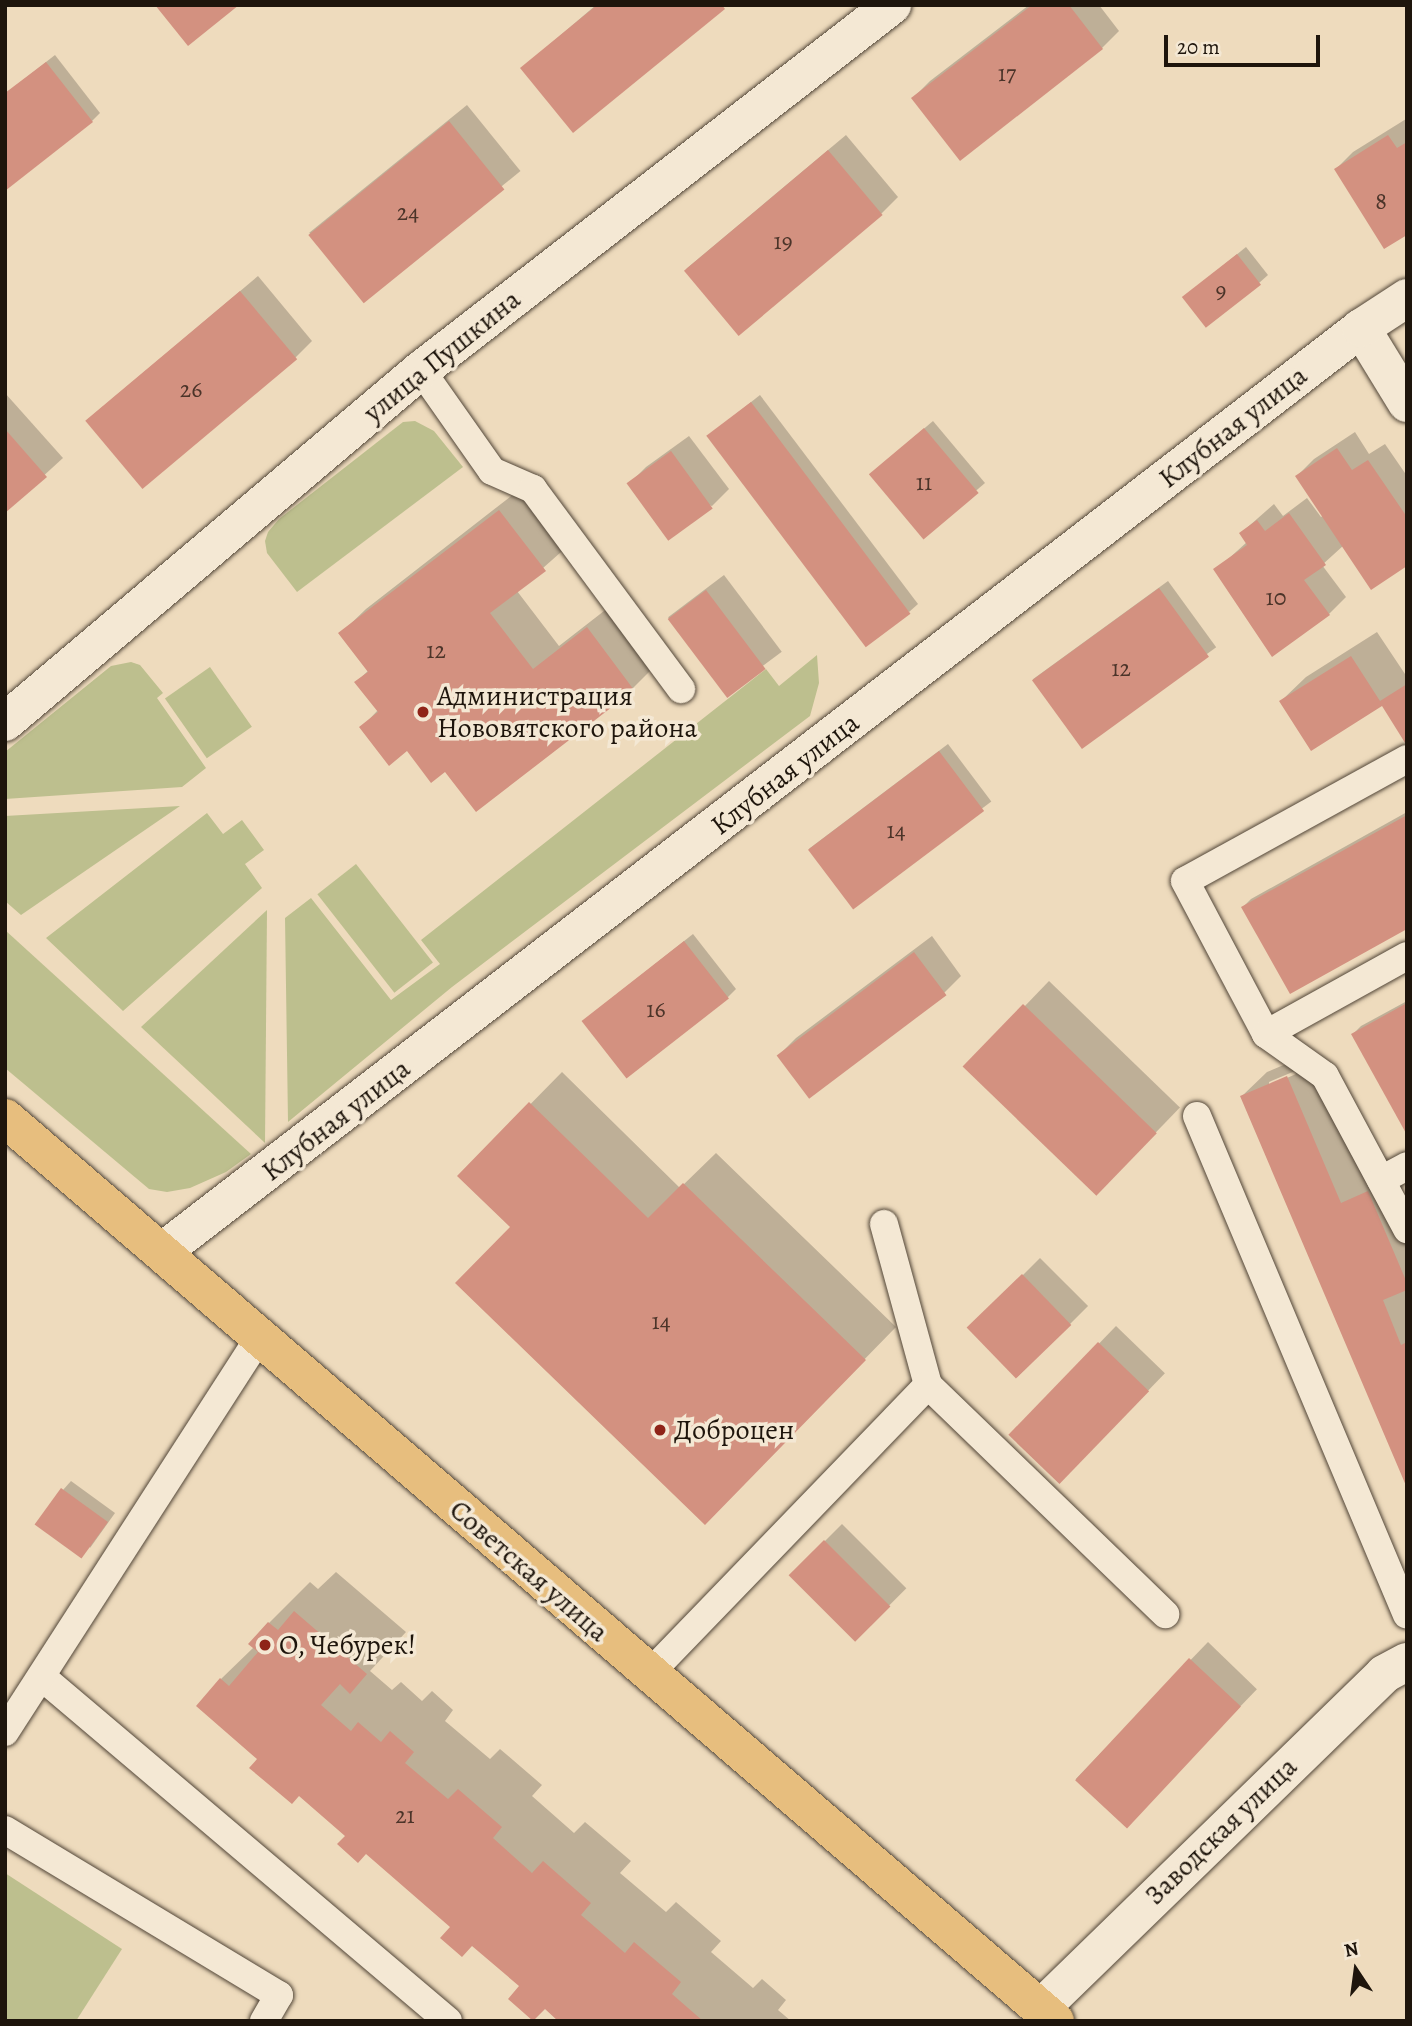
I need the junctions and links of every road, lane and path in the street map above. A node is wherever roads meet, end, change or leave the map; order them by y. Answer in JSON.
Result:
{"nodes":[{"id":1,"x":892,"y":5,"type":"edge"},
{"id":2,"x":1407,"y":298,"type":"edge"},
{"id":3,"x":1361,"y":328,"type":"junction"},
{"id":4,"x":421,"y":370,"type":"junction"},
{"id":5,"x":1407,"y":403,"type":"edge"},
{"id":6,"x":681,"y":689,"type":"dead end"},
{"id":7,"x":5,"y":722,"type":"edge"},
{"id":8,"x":1407,"y":759,"type":"edge"},
{"id":9,"x":1407,"y":956,"type":"edge"},
{"id":10,"x":1266,"y":1034,"type":"junction"},
{"id":11,"x":1197,"y":1116,"type":"dead end"},
{"id":12,"x":5,"y":1118,"type":"edge"},
{"id":13,"x":1407,"y":1166,"type":"edge"},
{"id":14,"x":1381,"y":1180,"type":"junction"},
{"id":15,"x":884,"y":1224,"type":"dead end"},
{"id":16,"x":1407,"y":1229,"type":"edge"},
{"id":17,"x":163,"y":1251,"type":"junction"},
{"id":18,"x":260,"y":1336,"type":"junction"},
{"id":19,"x":929,"y":1385,"type":"junction"},
{"id":20,"x":1165,"y":1614,"type":"dead end"},
{"id":21,"x":1407,"y":1615,"type":"edge"},
{"id":22,"x":1407,"y":1661,"type":"edge"},
{"id":23,"x":649,"y":1674,"type":"junction"},
{"id":24,"x":42,"y":1676,"type":"junction"},
{"id":25,"x":5,"y":1732,"type":"edge"},
{"id":26,"x":5,"y":1829,"type":"edge"},
{"id":27,"x":1048,"y":2014,"type":"edge"},
{"id":28,"x":264,"y":2021,"type":"edge"},
{"id":29,"x":448,"y":2021,"type":"edge"}],
"edges":[{"from":1,"to":4,"type":"street","name":"улица Пушкина"},
{"from":2,"to":3,"type":"street","name":"Клубная улица"},
{"from":3,"to":5,"type":"street"},
{"from":3,"to":17,"type":"street","name":"Клубная улица"},
{"from":4,"to":6,"type":"lane"},
{"from":4,"to":7,"type":"street","name":"улица Пушкина"},
{"from":8,"to":10,"type":"lane"},
{"from":9,"to":10,"type":"lane"},
{"from":10,"to":14,"type":"lane"},
{"from":11,"to":21,"type":"lane"},
{"from":12,"to":17,"type":"main road","name":"Советская улица"},
{"from":13,"to":14,"type":"lane"},
{"from":14,"to":16,"type":"lane"},
{"from":15,"to":19,"type":"lane"},
{"from":17,"to":18,"type":"main road","name":"Советская улица"},
{"from":18,"to":23,"type":"main road","name":"Советская улица"},
{"from":18,"to":24,"type":"lane"},
{"from":19,"to":20,"type":"lane"},
{"from":19,"to":23,"type":"lane"},
{"from":22,"to":27,"type":"street","name":"Заводская улица"},
{"from":23,"to":27,"type":"main road","name":"Советская улица"},
{"from":24,"to":25,"type":"lane"},
{"from":24,"to":29,"type":"lane"},
{"from":26,"to":28,"type":"lane"}]}
